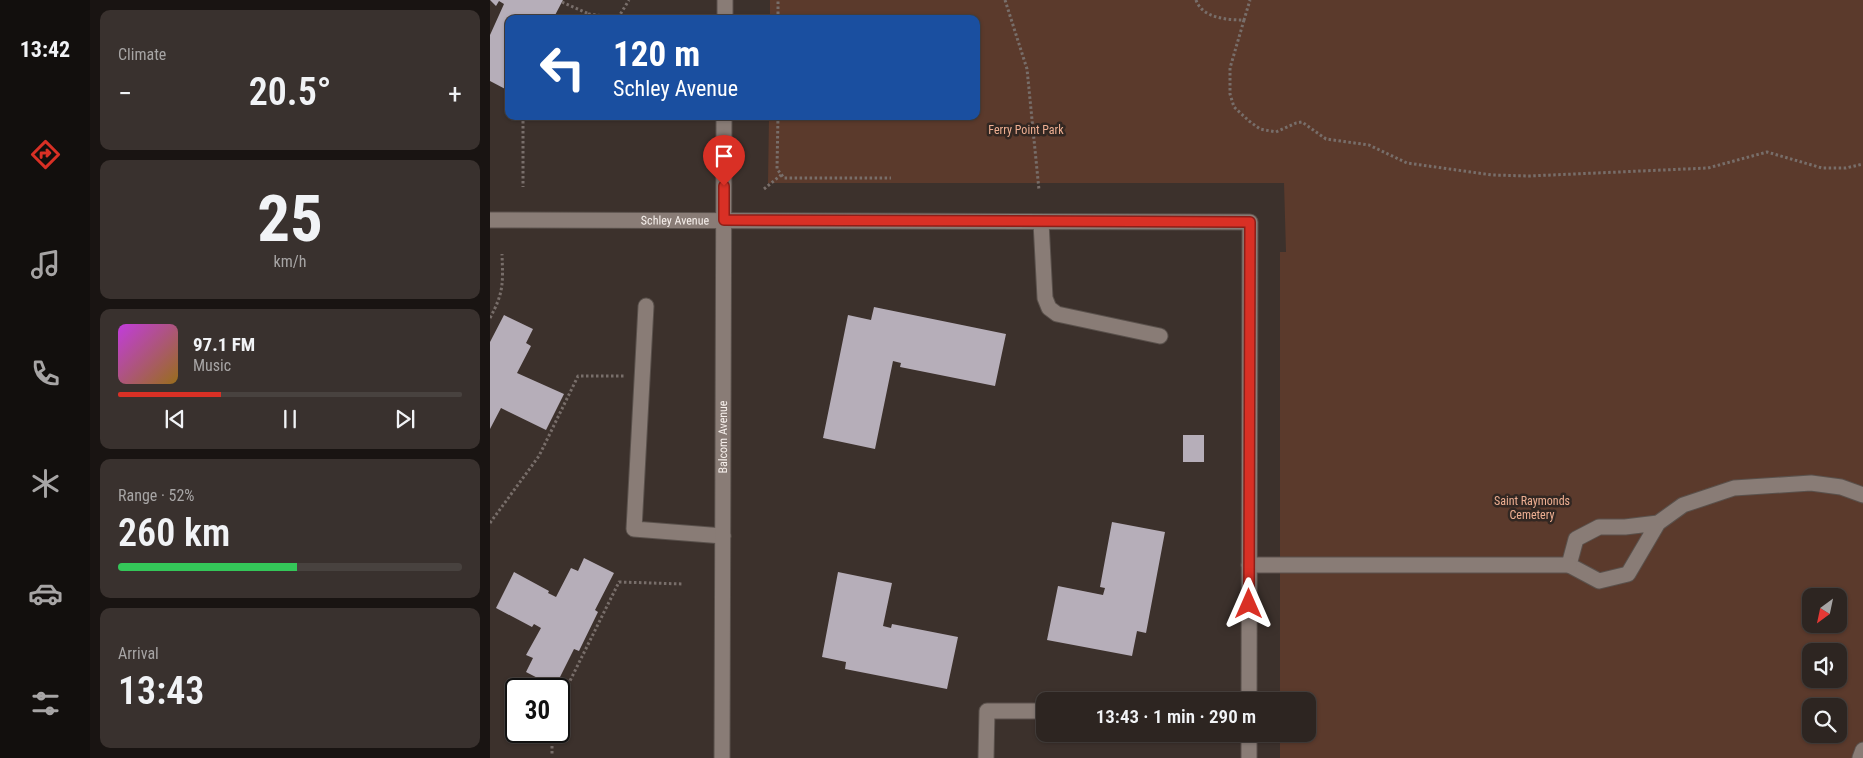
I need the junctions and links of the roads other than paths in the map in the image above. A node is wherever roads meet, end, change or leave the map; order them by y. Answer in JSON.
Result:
{"nodes":[{"id":1,"x":724,"y":0,"type":"edge"},
{"id":2,"x":724,"y":15,"type":"edge"},
{"id":3,"x":724,"y":120,"type":"edge"},
{"id":4,"x":490,"y":220,"type":"edge"},
{"id":5,"x":724,"y":220,"type":"junction"},
{"id":6,"x":1041,"y":222,"type":"junction"},
{"id":7,"x":646,"y":306,"type":"dead end"},
{"id":8,"x":1160,"y":336,"type":"dead end"},
{"id":9,"x":1863,"y":495,"type":"edge"},
{"id":10,"x":1658,"y":523,"type":"junction"},
{"id":11,"x":723,"y":536,"type":"junction"},
{"id":12,"x":1249,"y":565,"type":"junction"},
{"id":13,"x":1569,"y":565,"type":"junction"},
{"id":14,"x":1249,"y":692,"type":"edge"},
{"id":15,"x":1036,"y":710,"type":"edge"},
{"id":16,"x":1249,"y":742,"type":"edge"},
{"id":17,"x":1863,"y":750,"type":"edge"},
{"id":18,"x":722,"y":758,"type":"edge"},
{"id":19,"x":986,"y":758,"type":"edge"},
{"id":20,"x":1249,"y":758,"type":"edge"},
{"id":21,"x":1860,"y":758,"type":"edge"}],
"edges":[{"from":1,"to":2,"type":"street"},
{"from":3,"to":5,"type":"street","name":"Balcom Avenue"},
{"from":4,"to":5,"type":"street","name":"Schley Avenue"},
{"from":5,"to":6,"type":"street","name":"Schley Avenue"},
{"from":5,"to":11,"type":"street","name":"Balcom Avenue"},
{"from":6,"to":8,"type":"street"},
{"from":6,"to":12,"type":"street","name":"Schley Avenue"},
{"from":7,"to":11,"type":"street"},
{"from":9,"to":10,"type":"street"},
{"from":10,"to":13,"type":"street"},
{"from":10,"to":13,"type":"street"},
{"from":11,"to":18,"type":"street","name":"Balcom Avenue"},
{"from":12,"to":13,"type":"street"},
{"from":12,"to":14,"type":"street"},
{"from":15,"to":19,"type":"street"},
{"from":16,"to":20,"type":"street"},
{"from":17,"to":21,"type":"street"}]}
